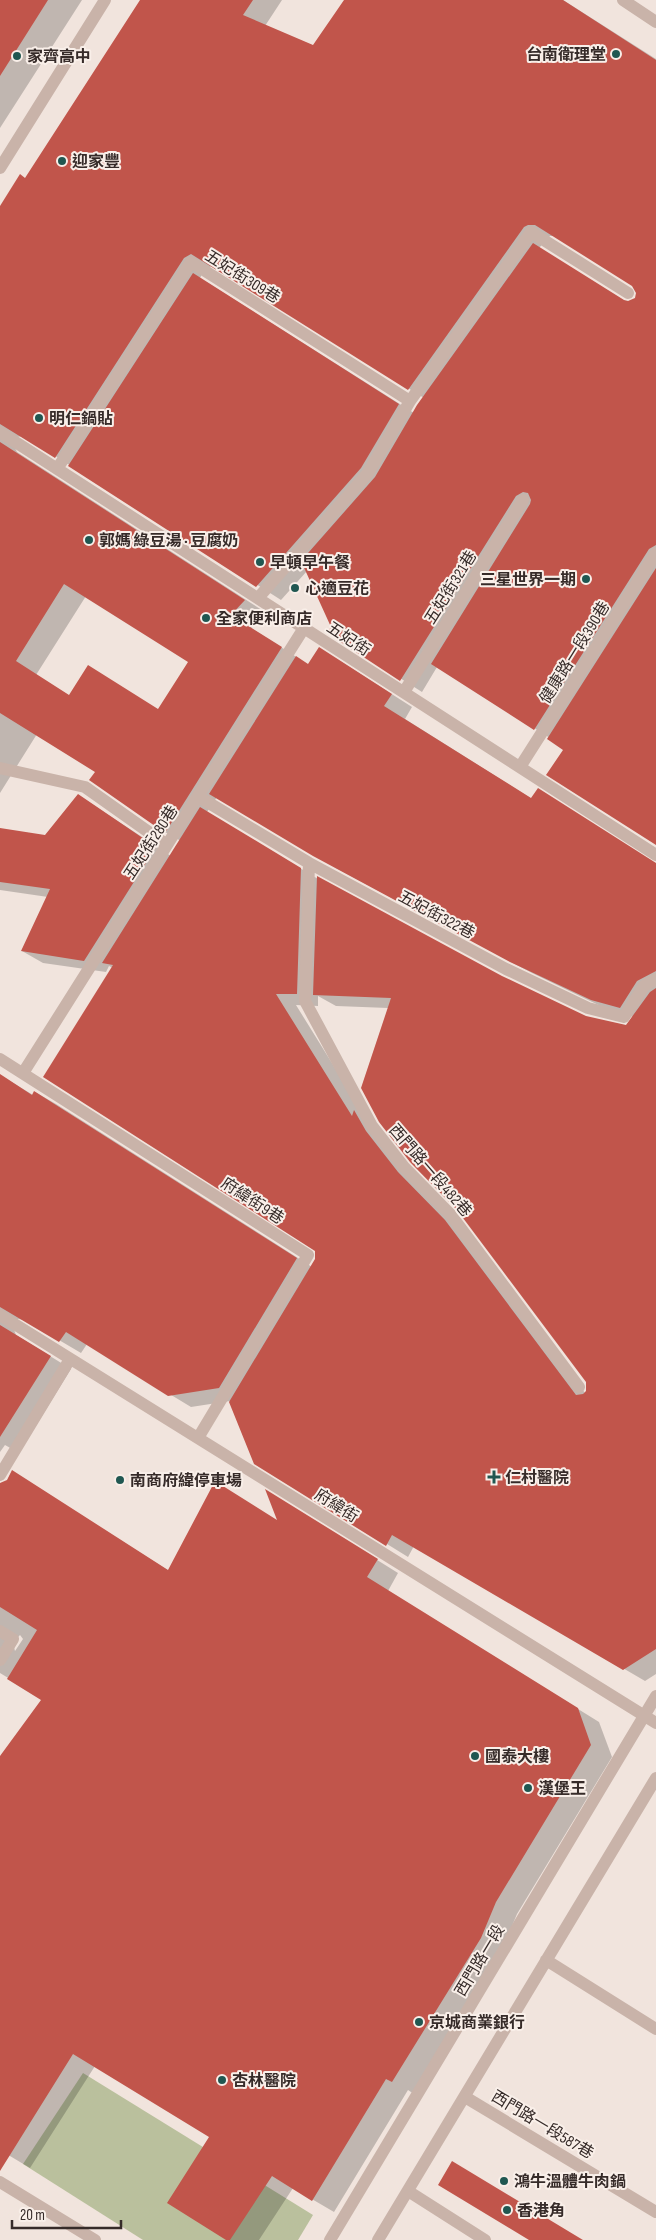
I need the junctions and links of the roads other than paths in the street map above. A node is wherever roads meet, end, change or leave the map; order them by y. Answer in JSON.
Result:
{"nodes":[{"id":1,"x":105,"y":0,"type":"edge"},
{"id":2,"x":623,"y":0,"type":"edge"},
{"id":3,"x":656,"y":22,"type":"edge"},
{"id":4,"x":0,"y":168,"type":"edge"},
{"id":5,"x":628,"y":293,"type":"dead end"},
{"id":6,"x":410,"y":400,"type":"junction"},
{"id":7,"x":0,"y":432,"type":"edge"},
{"id":8,"x":58,"y":469,"type":"junction"},
{"id":9,"x":523,"y":500,"type":"dead end"},
{"id":10,"x":656,"y":554,"type":"edge"},
{"id":11,"x":258,"y":598,"type":"junction"},
{"id":12,"x":304,"y":628,"type":"junction"},
{"id":13,"x":404,"y":692,"type":"junction"},
{"id":14,"x":520,"y":767,"type":"junction"},
{"id":15,"x":0,"y":768,"type":"edge"},
{"id":16,"x":199,"y":797,"type":"junction"},
{"id":17,"x":167,"y":845,"type":"junction"},
{"id":18,"x":656,"y":855,"type":"edge"},
{"id":19,"x":309,"y":863,"type":"junction"},
{"id":20,"x":656,"y":979,"type":"edge"},
{"id":21,"x":0,"y":1059,"type":"edge"},
{"id":22,"x":23,"y":1073,"type":"junction"},
{"id":23,"x":0,"y":1315,"type":"edge"},
{"id":24,"x":70,"y":1359,"type":"junction"},
{"id":25,"x":579,"y":1387,"type":"dead end"},
{"id":26,"x":198,"y":1438,"type":"junction"},
{"id":27,"x":0,"y":1475,"type":"edge"},
{"id":28,"x":0,"y":1631,"type":"edge"},
{"id":29,"x":0,"y":1660,"type":"edge"},
{"id":30,"x":656,"y":1696,"type":"edge"},
{"id":31,"x":644,"y":1715,"type":"junction"},
{"id":32,"x":656,"y":1723,"type":"edge"},
{"id":33,"x":656,"y":1778,"type":"edge"},
{"id":34,"x":546,"y":1960,"type":"junction"},
{"id":35,"x":656,"y":2029,"type":"edge"},
{"id":36,"x":464,"y":2097,"type":"junction"},
{"id":37,"x":0,"y":2182,"type":"edge"},
{"id":38,"x":408,"y":2191,"type":"junction"},
{"id":39,"x":656,"y":2212,"type":"edge"},
{"id":40,"x":95,"y":2240,"type":"edge"},
{"id":41,"x":330,"y":2240,"type":"edge"},
{"id":42,"x":378,"y":2240,"type":"edge"},
{"id":43,"x":485,"y":2240,"type":"edge"}],
"edges":[{"from":1,"to":4,"type":"street"},
{"from":2,"to":3,"type":"street"},
{"from":5,"to":6,"type":"street"},
{"from":6,"to":8,"type":"street","name":"五妃街309巷"},
{"from":6,"to":11,"type":"street"},
{"from":7,"to":8,"type":"street","name":"五妃街"},
{"from":8,"to":11,"type":"street","name":"五妃街"},
{"from":9,"to":13,"type":"street","name":"五妃街321巷"},
{"from":10,"to":14,"type":"street","name":"健康路一段390巷"},
{"from":11,"to":12,"type":"street","name":"五妃街"},
{"from":12,"to":13,"type":"street","name":"五妃街"},
{"from":12,"to":16,"type":"street","name":"五妃街280巷"},
{"from":13,"to":14,"type":"street","name":"五妃街"},
{"from":14,"to":18,"type":"street","name":"五妃街"},
{"from":15,"to":17,"type":"street"},
{"from":16,"to":17,"type":"street","name":"五妃街280巷"},
{"from":16,"to":19,"type":"street","name":"五妃街322巷"},
{"from":17,"to":22,"type":"street","name":"五妃街280巷"},
{"from":19,"to":20,"type":"street","name":"五妃街322巷"},
{"from":19,"to":25,"type":"street","name":"西門路一段482巷"},
{"from":21,"to":22,"type":"street","name":"府緯街9巷"},
{"from":22,"to":26,"type":"street","name":"府緯街9巷"},
{"from":23,"to":24,"type":"street","name":"府緯街"},
{"from":24,"to":26,"type":"street","name":"府緯街"},
{"from":24,"to":27,"type":"street"},
{"from":26,"to":31,"type":"street","name":"府緯街"},
{"from":28,"to":29,"type":"street"},
{"from":30,"to":31,"type":"street","name":"西門路一段"},
{"from":31,"to":32,"type":"street","name":"府緯街"},
{"from":31,"to":41,"type":"street","name":"西門路一段"},
{"from":33,"to":34,"type":"street"},
{"from":34,"to":35,"type":"street"},
{"from":34,"to":36,"type":"street"},
{"from":36,"to":38,"type":"street"},
{"from":36,"to":39,"type":"street","name":"西門路一段587巷"},
{"from":37,"to":40,"type":"street"},
{"from":38,"to":42,"type":"street"},
{"from":38,"to":43,"type":"street"}]}
